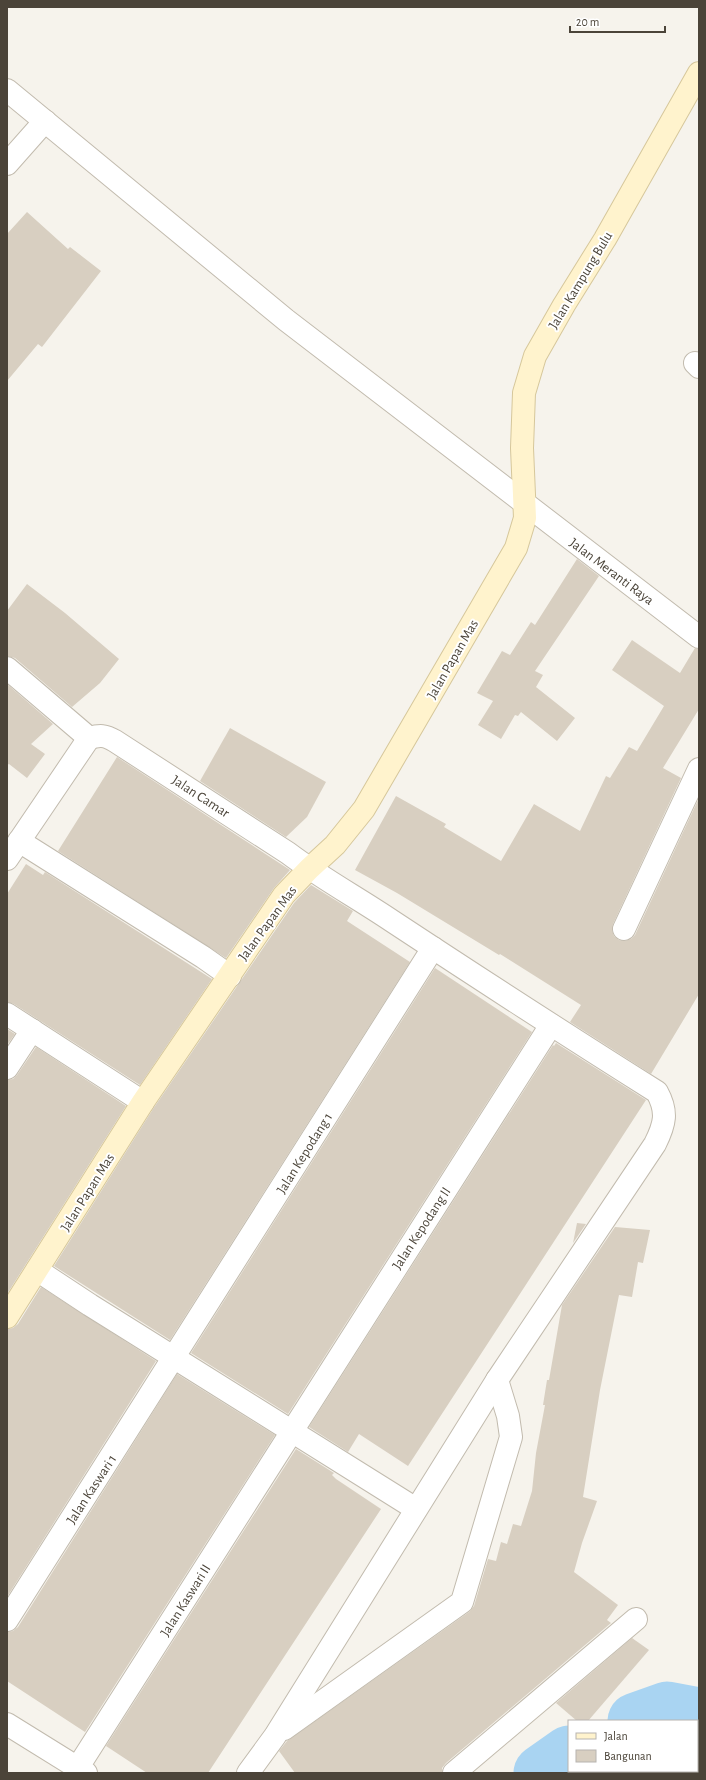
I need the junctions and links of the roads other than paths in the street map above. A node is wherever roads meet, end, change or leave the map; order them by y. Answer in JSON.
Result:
{"nodes":[{"id":1,"x":699,"y":73,"type":"edge"},
{"id":2,"x":7,"y":90,"type":"edge"},
{"id":3,"x":45,"y":121,"type":"junction"},
{"id":4,"x":7,"y":164,"type":"edge"},
{"id":5,"x":524,"y":505,"type":"junction"},
{"id":6,"x":699,"y":637,"type":"edge"},
{"id":7,"x":7,"y":668,"type":"edge"},
{"id":8,"x":89,"y":738,"type":"junction"},
{"id":9,"x":699,"y":769,"type":"edge"},
{"id":10,"x":18,"y":841,"type":"junction"},
{"id":11,"x":7,"y":859,"type":"edge"},
{"id":12,"x":309,"y":869,"type":"junction"},
{"id":13,"x":624,"y":929,"type":"dead end"},
{"id":14,"x":433,"y":948,"type":"junction"},
{"id":15,"x":230,"y":976,"type":"junction"},
{"id":16,"x":7,"y":1014,"type":"edge"},
{"id":17,"x":551,"y":1025,"type":"junction"},
{"id":18,"x":32,"y":1030,"type":"junction"},
{"id":19,"x":7,"y":1068,"type":"edge"},
{"id":20,"x":143,"y":1102,"type":"junction"},
{"id":21,"x":37,"y":1270,"type":"junction"},
{"id":22,"x":7,"y":1317,"type":"edge"},
{"id":23,"x":174,"y":1358,"type":"junction"},
{"id":24,"x":497,"y":1380,"type":"junction"},
{"id":25,"x":292,"y":1432,"type":"junction"},
{"id":26,"x":416,"y":1509,"type":"junction"},
{"id":27,"x":636,"y":1619,"type":"dead end"},
{"id":28,"x":7,"y":1620,"type":"edge"},
{"id":29,"x":7,"y":1724,"type":"edge"},
{"id":30,"x":275,"y":1736,"type":"junction"},
{"id":31,"x":82,"y":1770,"type":"edge"},
{"id":32,"x":248,"y":1773,"type":"edge"},
{"id":33,"x":454,"y":1773,"type":"edge"}],
"edges":[{"from":1,"to":5,"type":"street","name":"Jalan Kampung Bulu"},
{"from":2,"to":3,"type":"street","name":"Jalan Meranti Raya"},
{"from":3,"to":4,"type":"street"},
{"from":3,"to":5,"type":"street","name":"Jalan Meranti Raya"},
{"from":5,"to":6,"type":"street","name":"Jalan Meranti Raya"},
{"from":5,"to":12,"type":"street","name":"Jalan Papan Mas"},
{"from":7,"to":8,"type":"street"},
{"from":8,"to":10,"type":"street"},
{"from":8,"to":12,"type":"street","name":"Jalan Camar"},
{"from":9,"to":13,"type":"street"},
{"from":10,"to":11,"type":"street"},
{"from":10,"to":15,"type":"street"},
{"from":12,"to":14,"type":"street","name":"Jalan Camar"},
{"from":12,"to":15,"type":"street","name":"Jalan Papan Mas"},
{"from":14,"to":17,"type":"street","name":"Jalan Camar"},
{"from":14,"to":23,"type":"street","name":"Jalan Kepodang 1"},
{"from":15,"to":20,"type":"street","name":"Jalan Papan Mas"},
{"from":16,"to":18,"type":"street"},
{"from":17,"to":24,"type":"street","name":"Jalan Camar"},
{"from":17,"to":25,"type":"street","name":"Jalan Kepodang II"},
{"from":18,"to":19,"type":"street"},
{"from":18,"to":20,"type":"street"},
{"from":20,"to":21,"type":"street","name":"Jalan Papan Mas"},
{"from":21,"to":22,"type":"street","name":"Jalan Papan Mas"},
{"from":21,"to":23,"type":"street"},
{"from":23,"to":25,"type":"street"},
{"from":23,"to":28,"type":"street","name":"Jalan Kaswari 1"},
{"from":24,"to":26,"type":"street","name":"Jalan Camar"},
{"from":24,"to":30,"type":"street"},
{"from":25,"to":26,"type":"street"},
{"from":25,"to":31,"type":"street","name":"Jalan Kaswari II"},
{"from":26,"to":30,"type":"street","name":"Jalan Camar"},
{"from":27,"to":33,"type":"street"},
{"from":29,"to":31,"type":"street"},
{"from":30,"to":32,"type":"street"}]}
